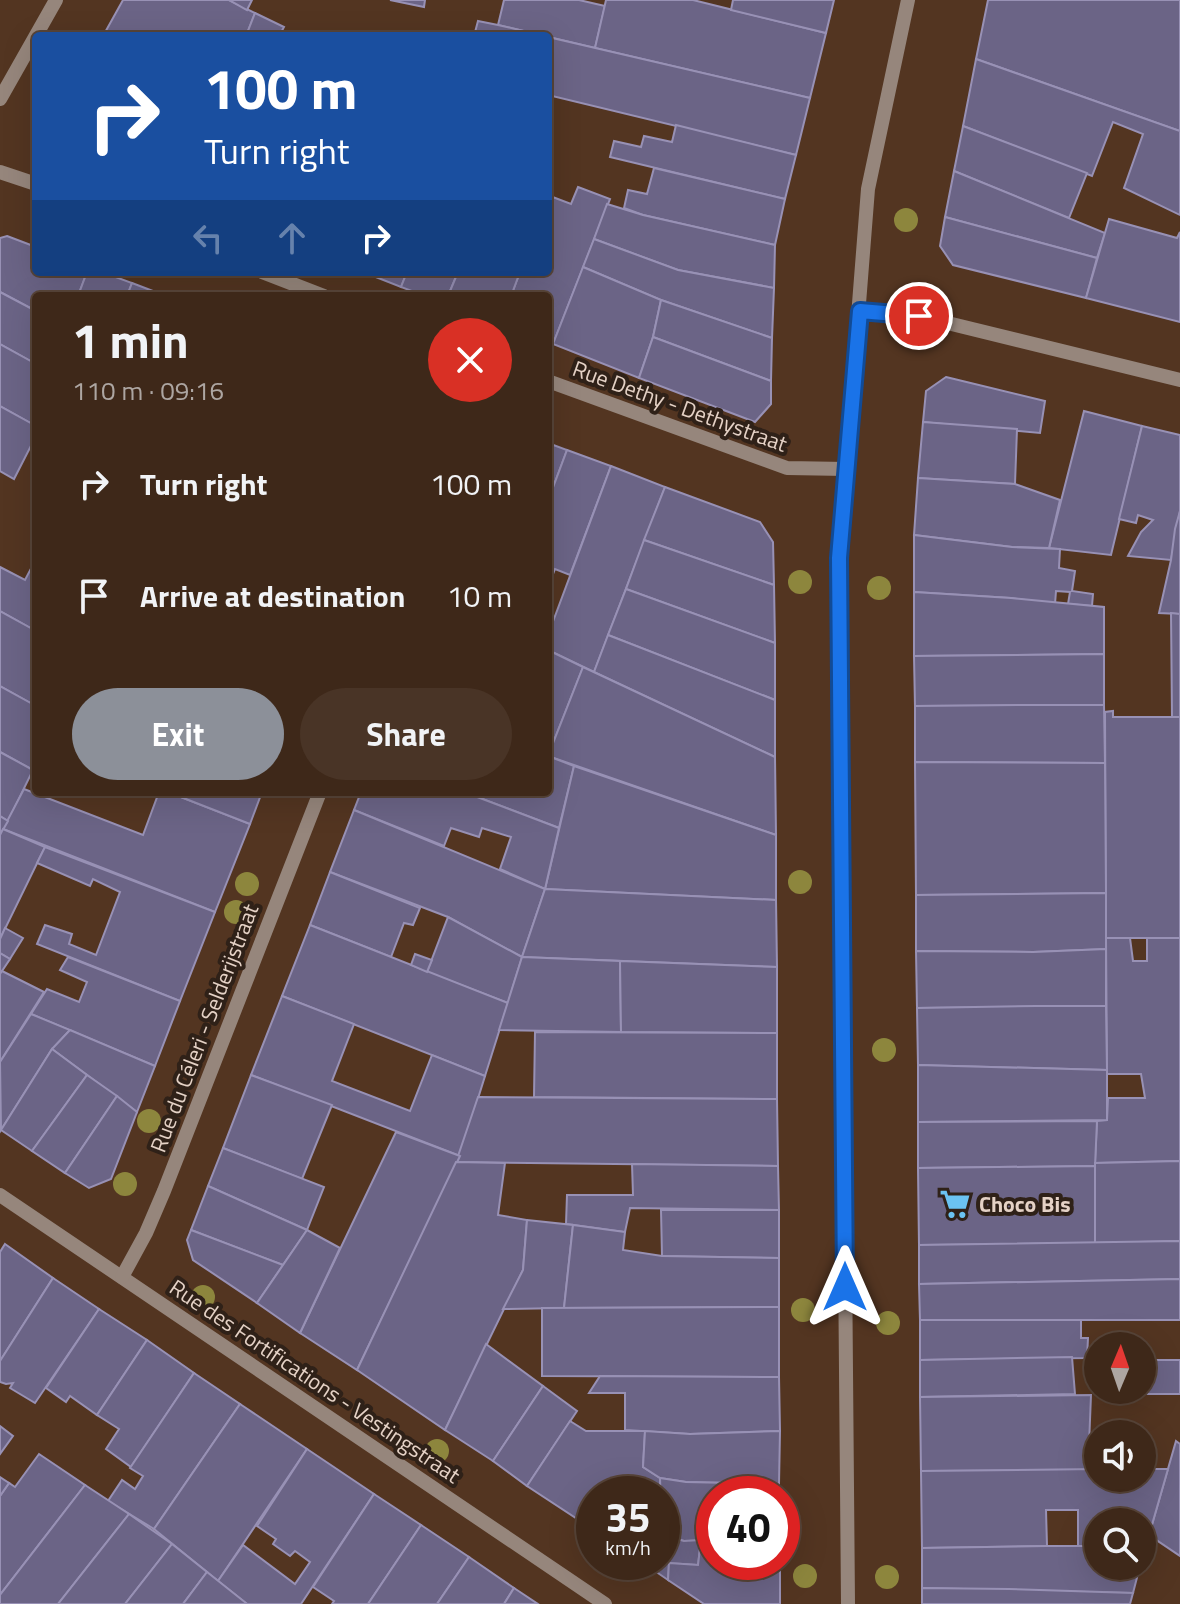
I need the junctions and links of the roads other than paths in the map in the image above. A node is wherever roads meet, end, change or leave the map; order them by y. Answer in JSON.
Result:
{"nodes":[{"id":1,"x":56,"y":0,"type":"edge"},
{"id":2,"x":908,"y":0,"type":"edge"},
{"id":3,"x":38,"y":32,"type":"edge"},
{"id":4,"x":32,"y":42,"type":"edge"},
{"id":5,"x":0,"y":99,"type":"edge"},
{"id":6,"x":0,"y":172,"type":"edge"},
{"id":7,"x":32,"y":183,"type":"edge"},
{"id":8,"x":272,"y":276,"type":"edge"},
{"id":9,"x":314,"y":292,"type":"edge"},
{"id":10,"x":860,"y":311,"type":"junction"},
{"id":11,"x":1180,"y":380,"type":"edge"},
{"id":12,"x":552,"y":382,"type":"edge"},
{"id":13,"x":846,"y":469,"type":"junction"},
{"id":14,"x":318,"y":796,"type":"edge"},
{"id":15,"x":0,"y":1195,"type":"edge"},
{"id":16,"x":122,"y":1277,"type":"junction"},
{"id":17,"x":605,"y":1604,"type":"edge"},
{"id":18,"x":848,"y":1604,"type":"edge"}],
"edges":[{"from":1,"to":3,"type":"street"},
{"from":2,"to":10,"type":"street"},
{"from":4,"to":5,"type":"street"},
{"from":6,"to":7,"type":"street"},
{"from":8,"to":9,"type":"street"},
{"from":10,"to":11,"type":"street"},
{"from":10,"to":13,"type":"street"},
{"from":12,"to":13,"type":"street","name":"Rue Dethy - Dethystraat"},
{"from":13,"to":18,"type":"street"},
{"from":14,"to":16,"type":"street","name":"Rue du Céleri - Selderijstraat"},
{"from":15,"to":16,"type":"street","name":"Rue des Fortifications - Vestingstraat"},
{"from":16,"to":17,"type":"street","name":"Rue des Fortifications - Vestingstraat"}]}
